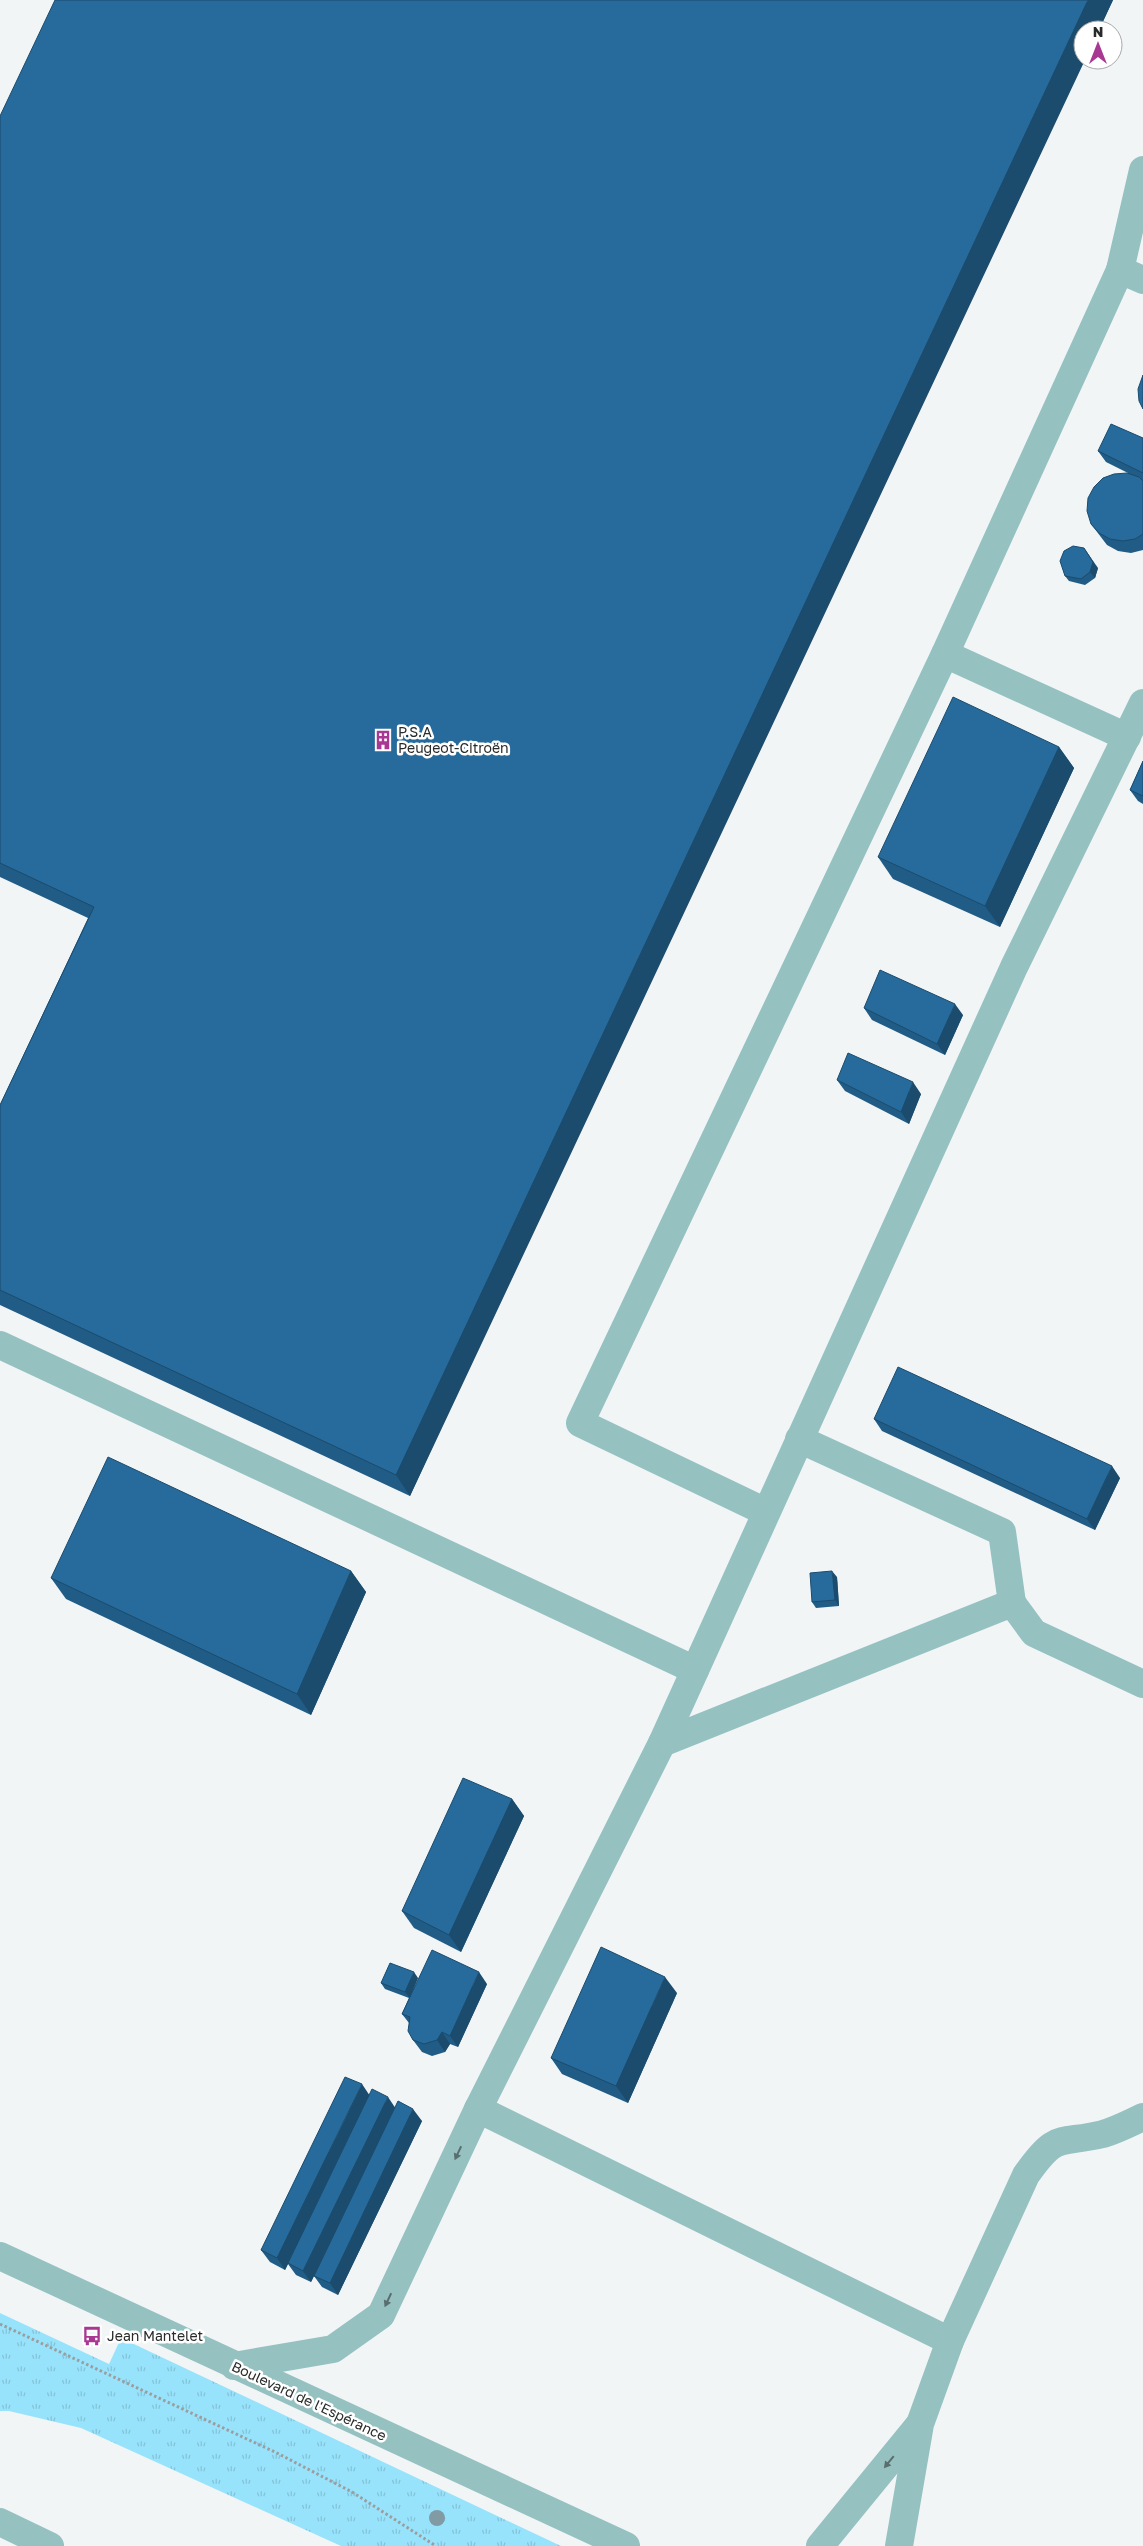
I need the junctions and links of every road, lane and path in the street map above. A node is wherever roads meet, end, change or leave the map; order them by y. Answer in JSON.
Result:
{"nodes":[{"id":1,"x":1143,"y":170,"type":"edge"},
{"id":2,"x":1132,"y":275,"type":"edge"},
{"id":3,"x":945,"y":654,"type":"junction"},
{"id":4,"x":1143,"y":703,"type":"edge"},
{"id":5,"x":1127,"y":737,"type":"junction"},
{"id":6,"x":0,"y":1345,"type":"edge"},
{"id":7,"x":799,"y":1439,"type":"junction"},
{"id":8,"x":766,"y":1512,"type":"junction"},
{"id":9,"x":1012,"y":1603,"type":"junction"},
{"id":10,"x":694,"y":1670,"type":"junction"},
{"id":11,"x":1143,"y":1684,"type":"edge"},
{"id":12,"x":662,"y":1742,"type":"junction"},
{"id":13,"x":478,"y":2109,"type":"junction"},
{"id":14,"x":1143,"y":2117,"type":"edge"},
{"id":15,"x":0,"y":2256,"type":"edge"},
{"id":16,"x":0,"y":2324,"type":"edge"},
{"id":17,"x":950,"y":2341,"type":"junction"},
{"id":18,"x":234,"y":2366,"type":"junction"},
{"id":19,"x":920,"y":2424,"type":"junction"},
{"id":20,"x":0,"y":2522,"type":"edge"},
{"id":21,"x":622,"y":2545,"type":"edge"},
{"id":22,"x":50,"y":2546,"type":"edge"},
{"id":23,"x":436,"y":2546,"type":"edge"},
{"id":24,"x":820,"y":2546,"type":"edge"},
{"id":25,"x":899,"y":2546,"type":"edge"}],
"edges":[{"from":1,"to":2,"type":"street"},
{"from":2,"to":3,"type":"street"},
{"from":3,"to":5,"type":"street"},
{"from":3,"to":8,"type":"street"},
{"from":4,"to":5,"type":"street"},
{"from":5,"to":7,"type":"street"},
{"from":6,"to":10,"type":"street"},
{"from":7,"to":8,"type":"street"},
{"from":7,"to":9,"type":"street"},
{"from":8,"to":10,"type":"street"},
{"from":9,"to":11,"type":"street"},
{"from":9,"to":12,"type":"street"},
{"from":10,"to":12,"type":"street"},
{"from":12,"to":13,"type":"street"},
{"from":13,"to":17,"type":"street"},
{"from":13,"to":18,"type":"street","one_way":true},
{"from":14,"to":17,"type":"street"},
{"from":15,"to":18,"type":"street","name":"Boulevard de l'Espérance"},
{"from":16,"to":23,"type":"path"},
{"from":17,"to":19,"type":"street"},
{"from":18,"to":21,"type":"street","name":"Boulevard de l'Espérance"},
{"from":19,"to":24,"type":"street","one_way":true},
{"from":19,"to":25,"type":"street"},
{"from":20,"to":22,"type":"street"}]}
